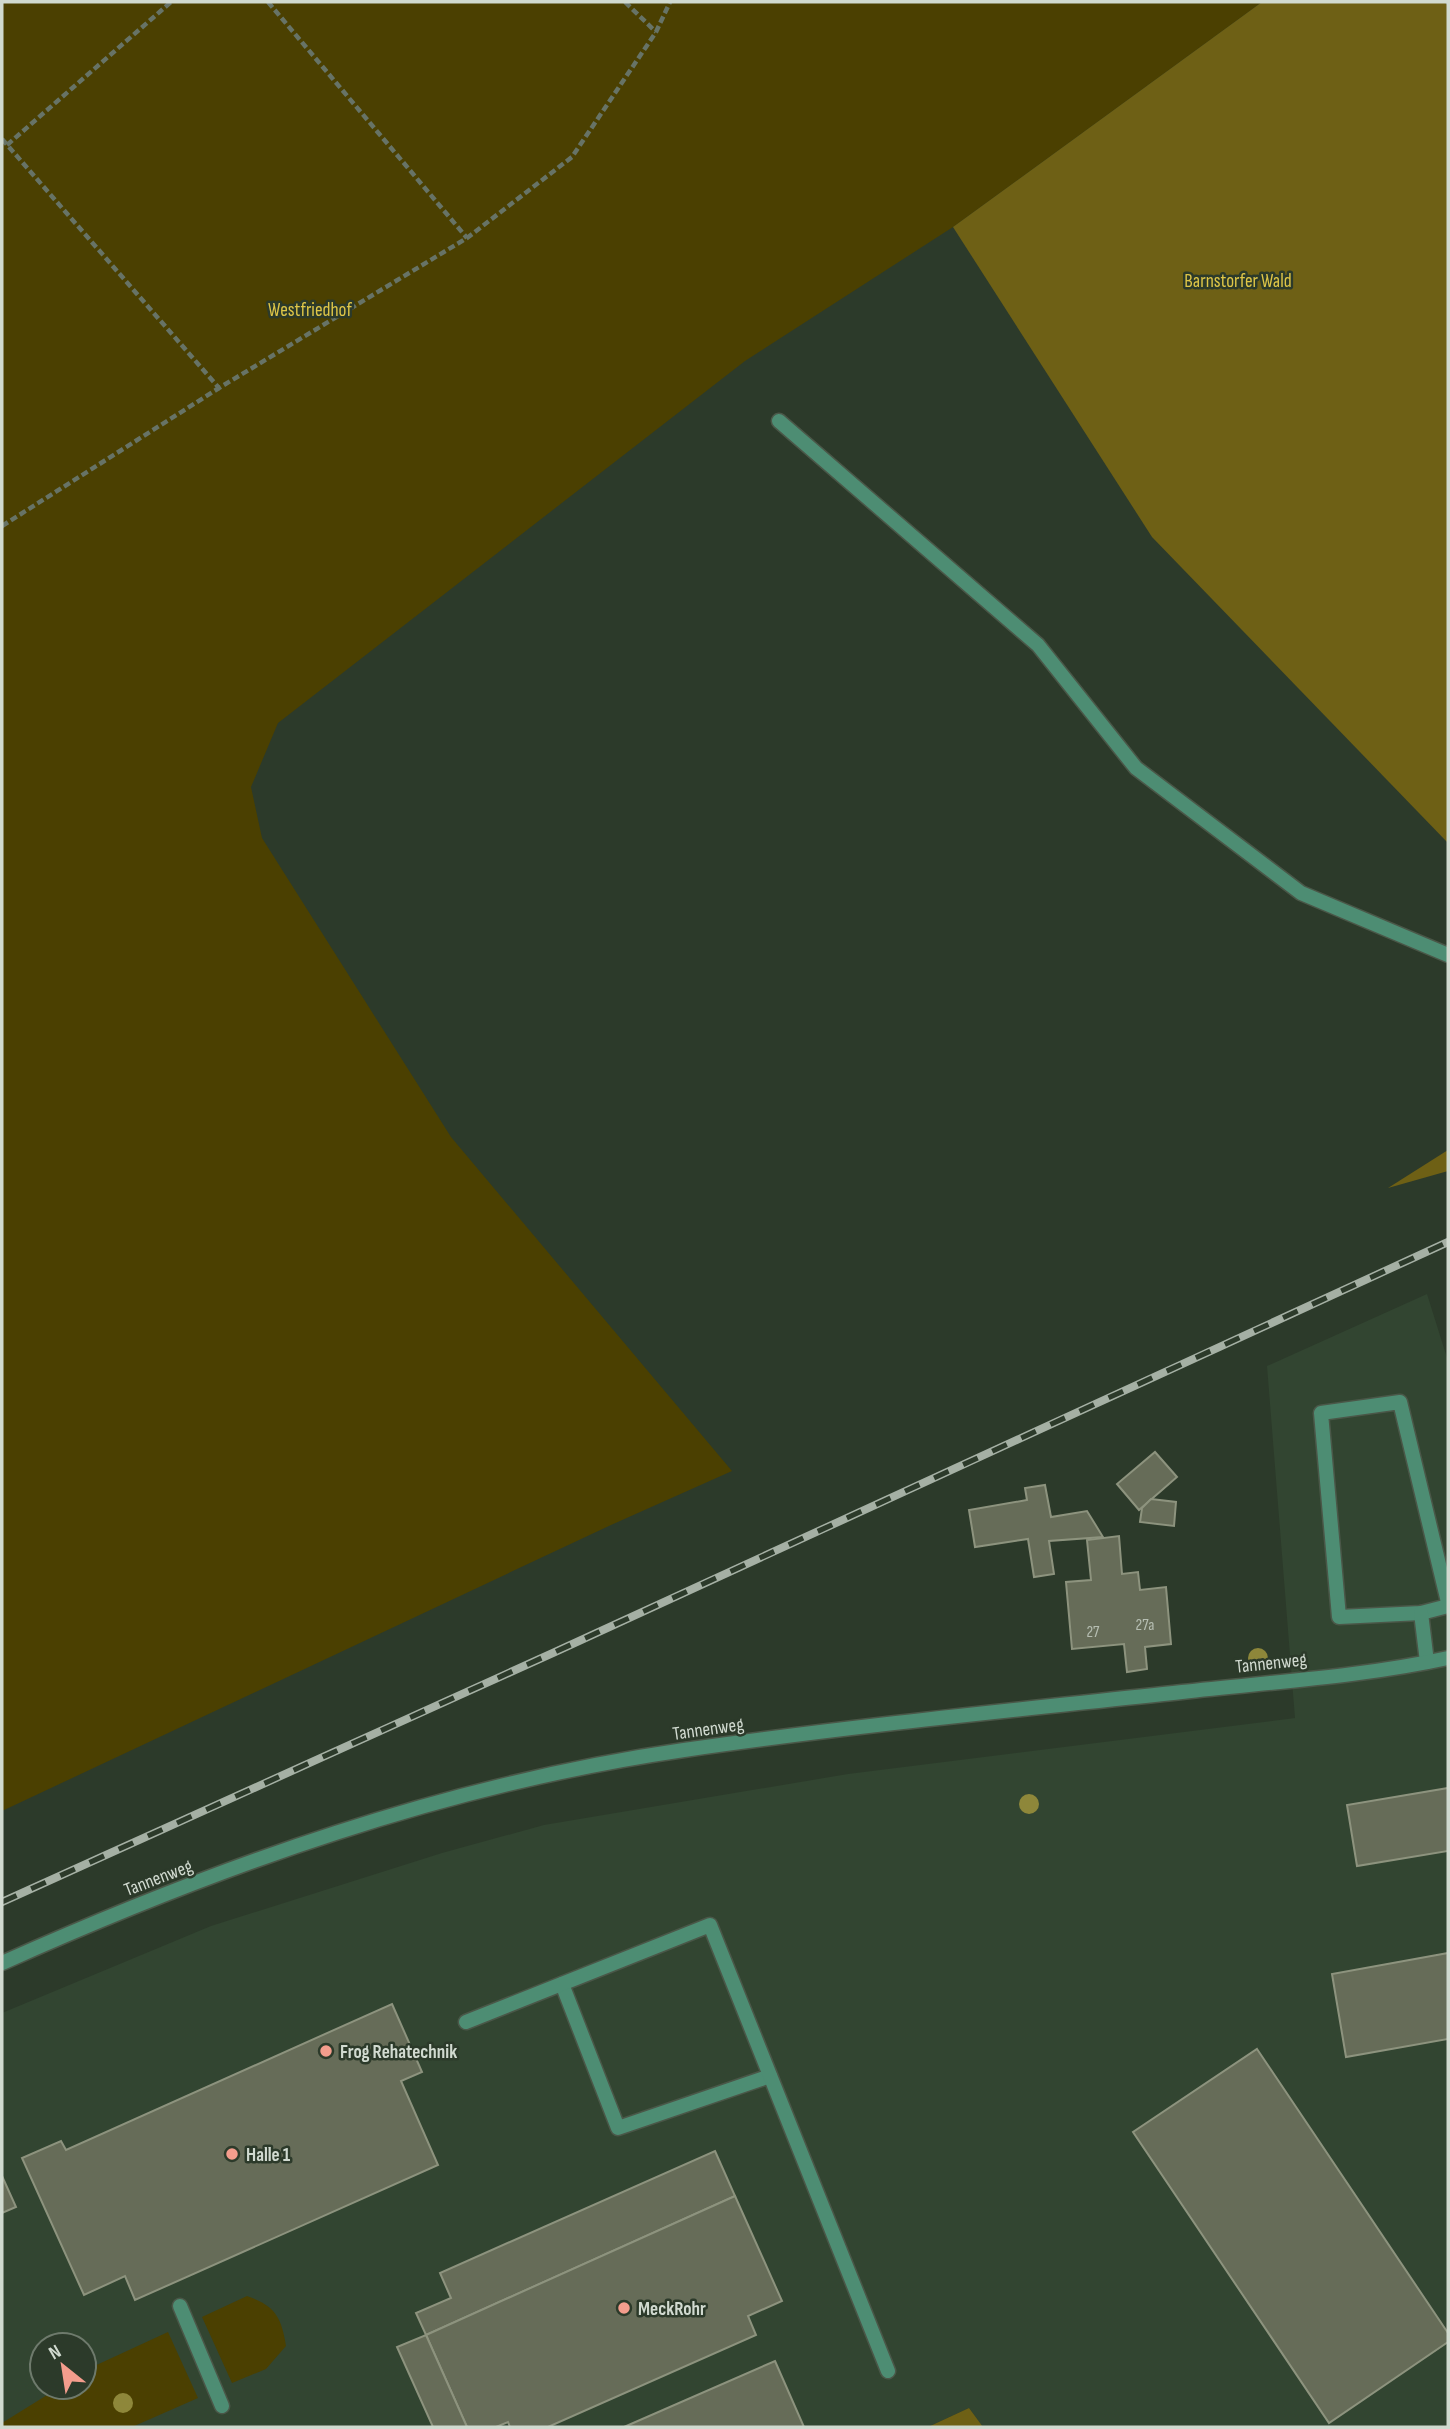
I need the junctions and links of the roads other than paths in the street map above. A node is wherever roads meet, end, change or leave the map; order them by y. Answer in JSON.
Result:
{"nodes":[{"id":1,"x":779,"y":421,"type":"dead end"},
{"id":2,"x":1448,"y":955,"type":"edge"},
{"id":3,"x":1448,"y":1604,"type":"edge"},
{"id":4,"x":1421,"y":1613,"type":"junction"},
{"id":5,"x":1448,"y":1658,"type":"edge"},
{"id":6,"x":1427,"y":1662,"type":"junction"},
{"id":7,"x":2,"y":1963,"type":"edge"},
{"id":8,"x":562,"y":1984,"type":"junction"},
{"id":9,"x":466,"y":2022,"type":"dead end"},
{"id":10,"x":770,"y":2076,"type":"junction"},
{"id":11,"x":180,"y":2306,"type":"dead end"},
{"id":12,"x":888,"y":2371,"type":"dead end"},
{"id":13,"x":222,"y":2406,"type":"dead end"}],
"edges":[{"from":1,"to":2,"type":"street"},
{"from":3,"to":4,"type":"street"},
{"from":3,"to":4,"type":"street"},
{"from":4,"to":6,"type":"street"},
{"from":5,"to":6,"type":"street","name":"Tannenweg"},
{"from":6,"to":7,"type":"street","name":"Tannenweg"},
{"from":8,"to":9,"type":"street"},
{"from":8,"to":10,"type":"street"},
{"from":8,"to":10,"type":"street"},
{"from":10,"to":12,"type":"street"},
{"from":11,"to":13,"type":"street"}]}
